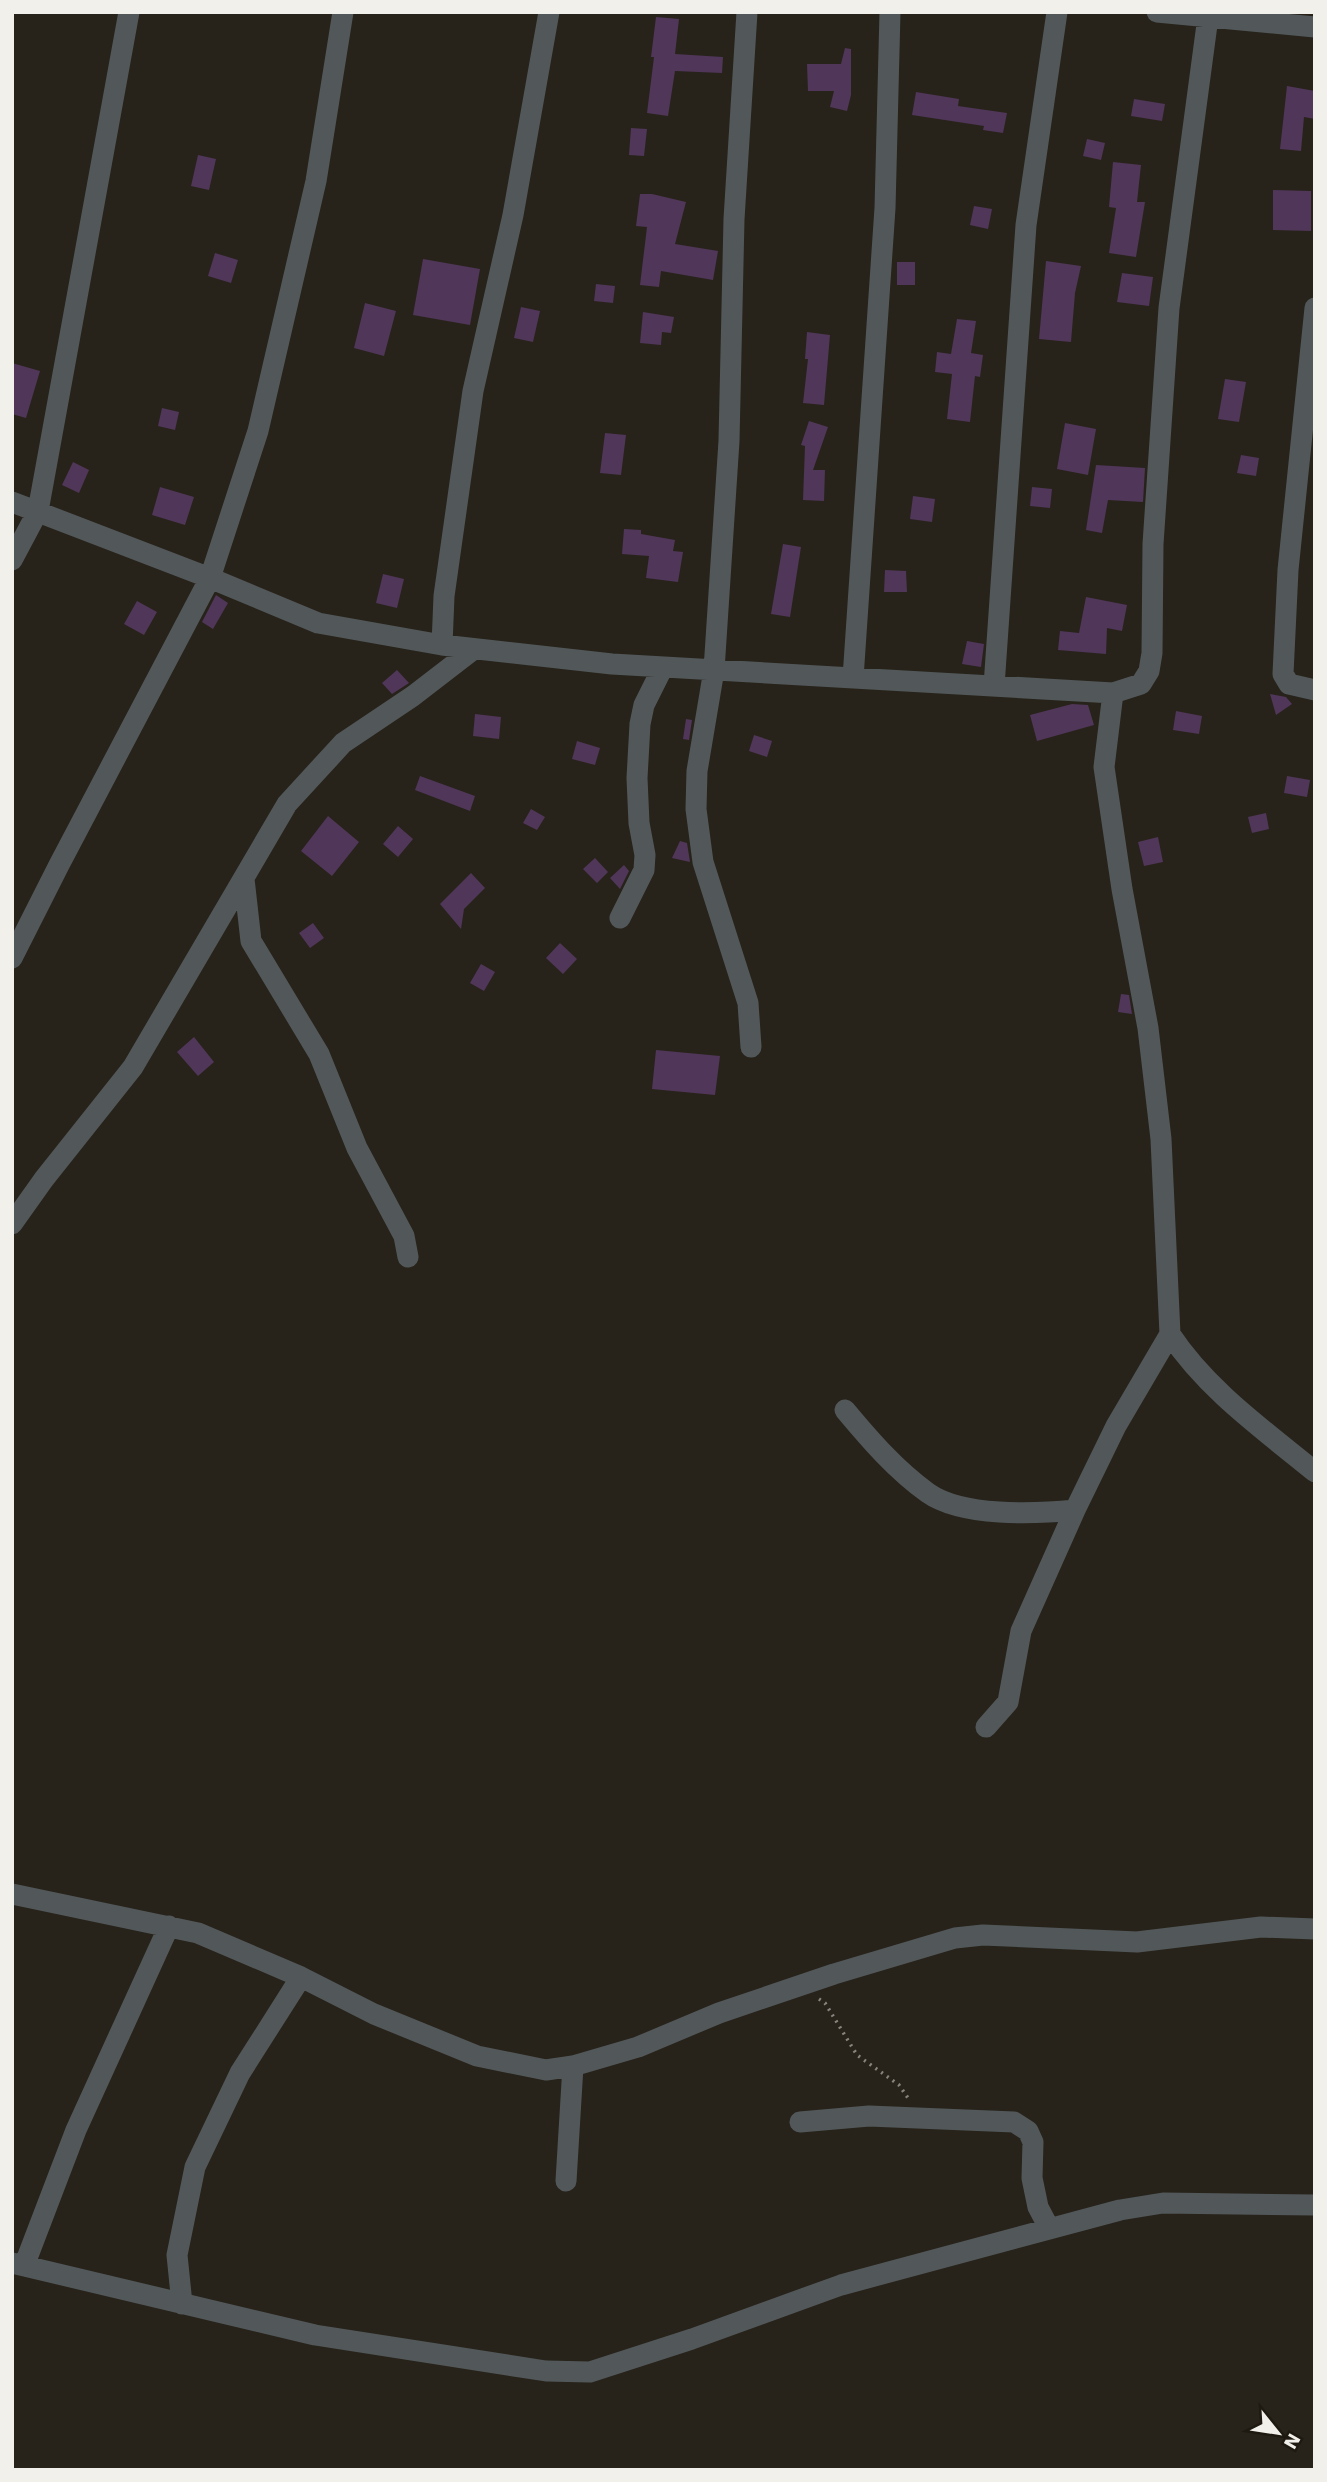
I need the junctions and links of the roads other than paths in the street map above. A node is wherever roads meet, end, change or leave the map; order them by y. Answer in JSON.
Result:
{"nodes":[{"id":1,"x":129,"y":12,"type":"edge"},
{"id":2,"x":343,"y":12,"type":"edge"},
{"id":3,"x":549,"y":12,"type":"edge"},
{"id":4,"x":747,"y":12,"type":"edge"},
{"id":5,"x":890,"y":12,"type":"edge"},
{"id":6,"x":1057,"y":12,"type":"edge"},
{"id":7,"x":1157,"y":12,"type":"edge"},
{"id":8,"x":1208,"y":17,"type":"junction"},
{"id":9,"x":1291,"y":18,"type":"edge"},
{"id":10,"x":1315,"y":27,"type":"edge"},
{"id":11,"x":1315,"y":308,"type":"edge"},
{"id":12,"x":12,"y":502,"type":"edge"},
{"id":13,"x":38,"y":511,"type":"junction"},
{"id":14,"x":12,"y":560,"type":"edge"},
{"id":15,"x":211,"y":578,"type":"junction"},
{"id":16,"x":442,"y":645,"type":"junction"},
{"id":17,"x":474,"y":649,"type":"junction"},
{"id":18,"x":663,"y":667,"type":"junction"},
{"id":19,"x":715,"y":670,"type":"junction"},
{"id":20,"x":853,"y":678,"type":"junction"},
{"id":21,"x":994,"y":686,"type":"junction"},
{"id":22,"x":1315,"y":690,"type":"edge"},
{"id":23,"x":1113,"y":693,"type":"junction"},
{"id":24,"x":244,"y":879,"type":"junction"},
{"id":25,"x":620,"y":918,"type":"dead end"},
{"id":26,"x":12,"y":958,"type":"edge"},
{"id":27,"x":751,"y":1047,"type":"dead end"},
{"id":28,"x":12,"y":1224,"type":"edge"},
{"id":29,"x":408,"y":1257,"type":"dead end"},
{"id":30,"x":1170,"y":1334,"type":"junction"},
{"id":31,"x":845,"y":1410,"type":"dead end"},
{"id":32,"x":1315,"y":1472,"type":"edge"},
{"id":33,"x":1075,"y":1510,"type":"junction"},
{"id":34,"x":986,"y":1727,"type":"dead end"},
{"id":35,"x":12,"y":1894,"type":"edge"},
{"id":36,"x":169,"y":1926,"type":"junction"},
{"id":37,"x":1315,"y":1930,"type":"edge"},
{"id":38,"x":301,"y":1977,"type":"junction"},
{"id":39,"x":573,"y":2066,"type":"junction"},
{"id":40,"x":800,"y":2122,"type":"dead end"},
{"id":41,"x":566,"y":2180,"type":"dead end"},
{"id":42,"x":1315,"y":2205,"type":"edge"},
{"id":43,"x":1049,"y":2228,"type":"junction"},
{"id":44,"x":18,"y":2264,"type":"edge"},
{"id":45,"x":182,"y":2304,"type":"junction"}],
"edges":[{"from":1,"to":13,"type":"street"},
{"from":2,"to":15,"type":"street"},
{"from":3,"to":16,"type":"street"},
{"from":4,"to":19,"type":"street"},
{"from":5,"to":20,"type":"street"},
{"from":6,"to":21,"type":"street"},
{"from":7,"to":8,"type":"street"},
{"from":8,"to":9,"type":"street"},
{"from":8,"to":23,"type":"street"},
{"from":9,"to":10,"type":"street"},
{"from":11,"to":22,"type":"street"},
{"from":12,"to":13,"type":"street"},
{"from":13,"to":14,"type":"street"},
{"from":13,"to":15,"type":"street"},
{"from":15,"to":16,"type":"street"},
{"from":15,"to":26,"type":"street"},
{"from":16,"to":17,"type":"street"},
{"from":17,"to":18,"type":"street"},
{"from":17,"to":24,"type":"street"},
{"from":18,"to":19,"type":"street"},
{"from":18,"to":25,"type":"street"},
{"from":19,"to":20,"type":"street"},
{"from":19,"to":27,"type":"street"},
{"from":20,"to":21,"type":"street"},
{"from":21,"to":23,"type":"street"},
{"from":23,"to":30,"type":"street"},
{"from":24,"to":28,"type":"street"},
{"from":24,"to":29,"type":"street"},
{"from":30,"to":32,"type":"street"},
{"from":30,"to":33,"type":"street"},
{"from":31,"to":33,"type":"street"},
{"from":33,"to":34,"type":"street"},
{"from":35,"to":36,"type":"street"},
{"from":36,"to":38,"type":"street"},
{"from":36,"to":44,"type":"street"},
{"from":37,"to":39,"type":"street"},
{"from":38,"to":39,"type":"street"},
{"from":38,"to":45,"type":"street"},
{"from":39,"to":41,"type":"street"},
{"from":40,"to":43,"type":"street"},
{"from":42,"to":43,"type":"street"},
{"from":43,"to":45,"type":"street"},
{"from":44,"to":45,"type":"street"}]}
